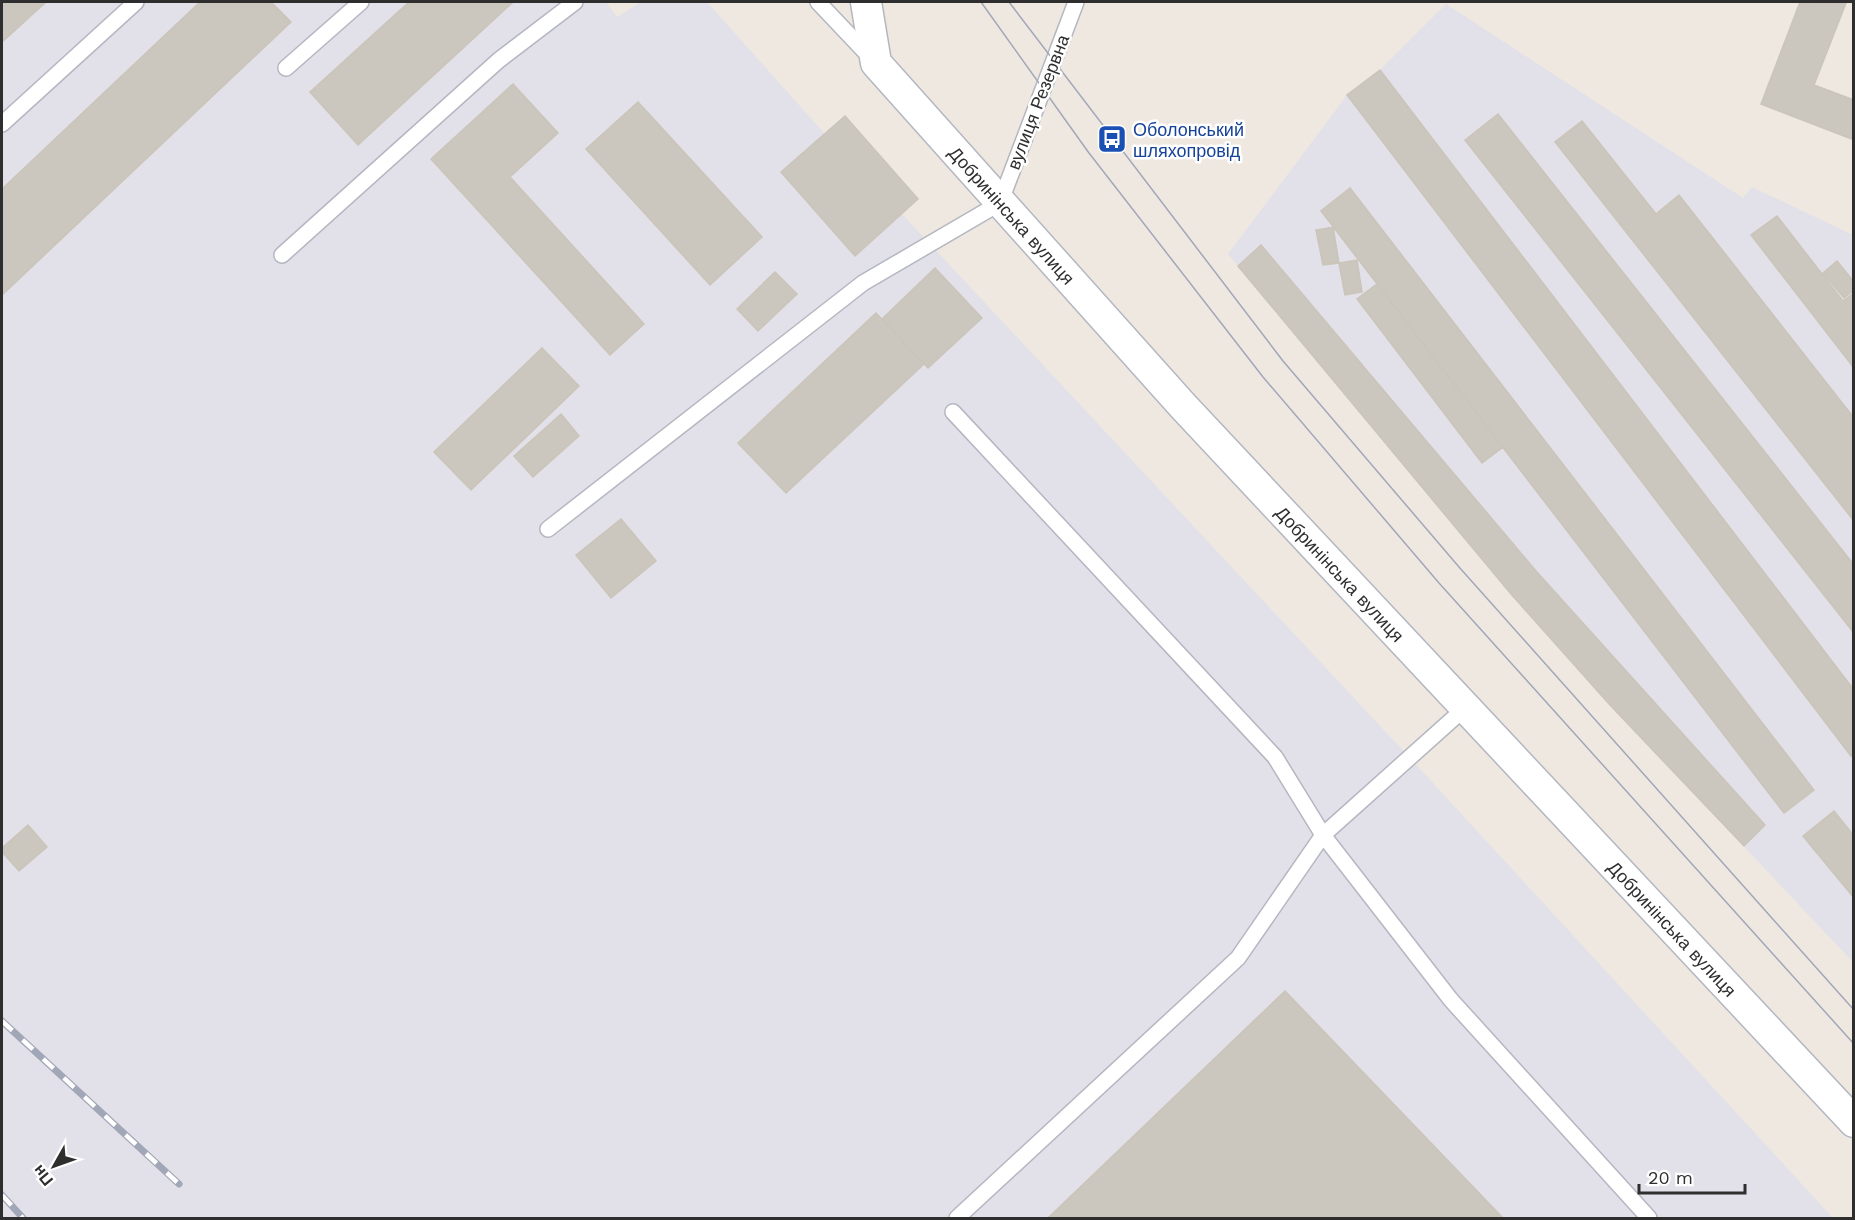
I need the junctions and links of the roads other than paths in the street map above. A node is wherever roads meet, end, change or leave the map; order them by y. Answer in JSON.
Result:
{"nodes":[{"id":1,"x":136,"y":2,"type":"edge"},
{"id":2,"x":361,"y":2,"type":"edge"},
{"id":3,"x":575,"y":2,"type":"edge"},
{"id":4,"x":818,"y":2,"type":"edge"},
{"id":5,"x":866,"y":2,"type":"edge"},
{"id":6,"x":1076,"y":2,"type":"edge"},
{"id":7,"x":876,"y":63,"type":"junction"},
{"id":8,"x":286,"y":68,"type":"dead end"},
{"id":9,"x":2,"y":124,"type":"edge"},
{"id":10,"x":1000,"y":203,"type":"junction"},
{"id":11,"x":282,"y":255,"type":"dead end"},
{"id":12,"x":953,"y":412,"type":"dead end"},
{"id":13,"x":548,"y":529,"type":"dead end"},
{"id":14,"x":1464,"y":708,"type":"junction"},
{"id":15,"x":1323,"y":835,"type":"junction"},
{"id":16,"x":1854,"y":1122,"type":"edge"},
{"id":17,"x":957,"y":1218,"type":"edge"},
{"id":18,"x":1649,"y":1218,"type":"edge"}],
"edges":[{"from":1,"to":9,"type":"lane"},
{"from":2,"to":8,"type":"lane"},
{"from":3,"to":11,"type":"lane"},
{"from":4,"to":7,"type":"lane"},
{"from":5,"to":7,"type":"street"},
{"from":6,"to":10,"type":"lane","name":"вулиця Резервна"},
{"from":7,"to":10,"type":"street","name":"Добринінська вулиця"},
{"from":10,"to":13,"type":"lane"},
{"from":10,"to":14,"type":"street","name":"Добринінська вулиця"},
{"from":12,"to":15,"type":"lane"},
{"from":14,"to":15,"type":"lane"},
{"from":14,"to":16,"type":"street","name":"Добринінська вулиця"},
{"from":15,"to":17,"type":"lane"},
{"from":15,"to":18,"type":"lane"}]}
